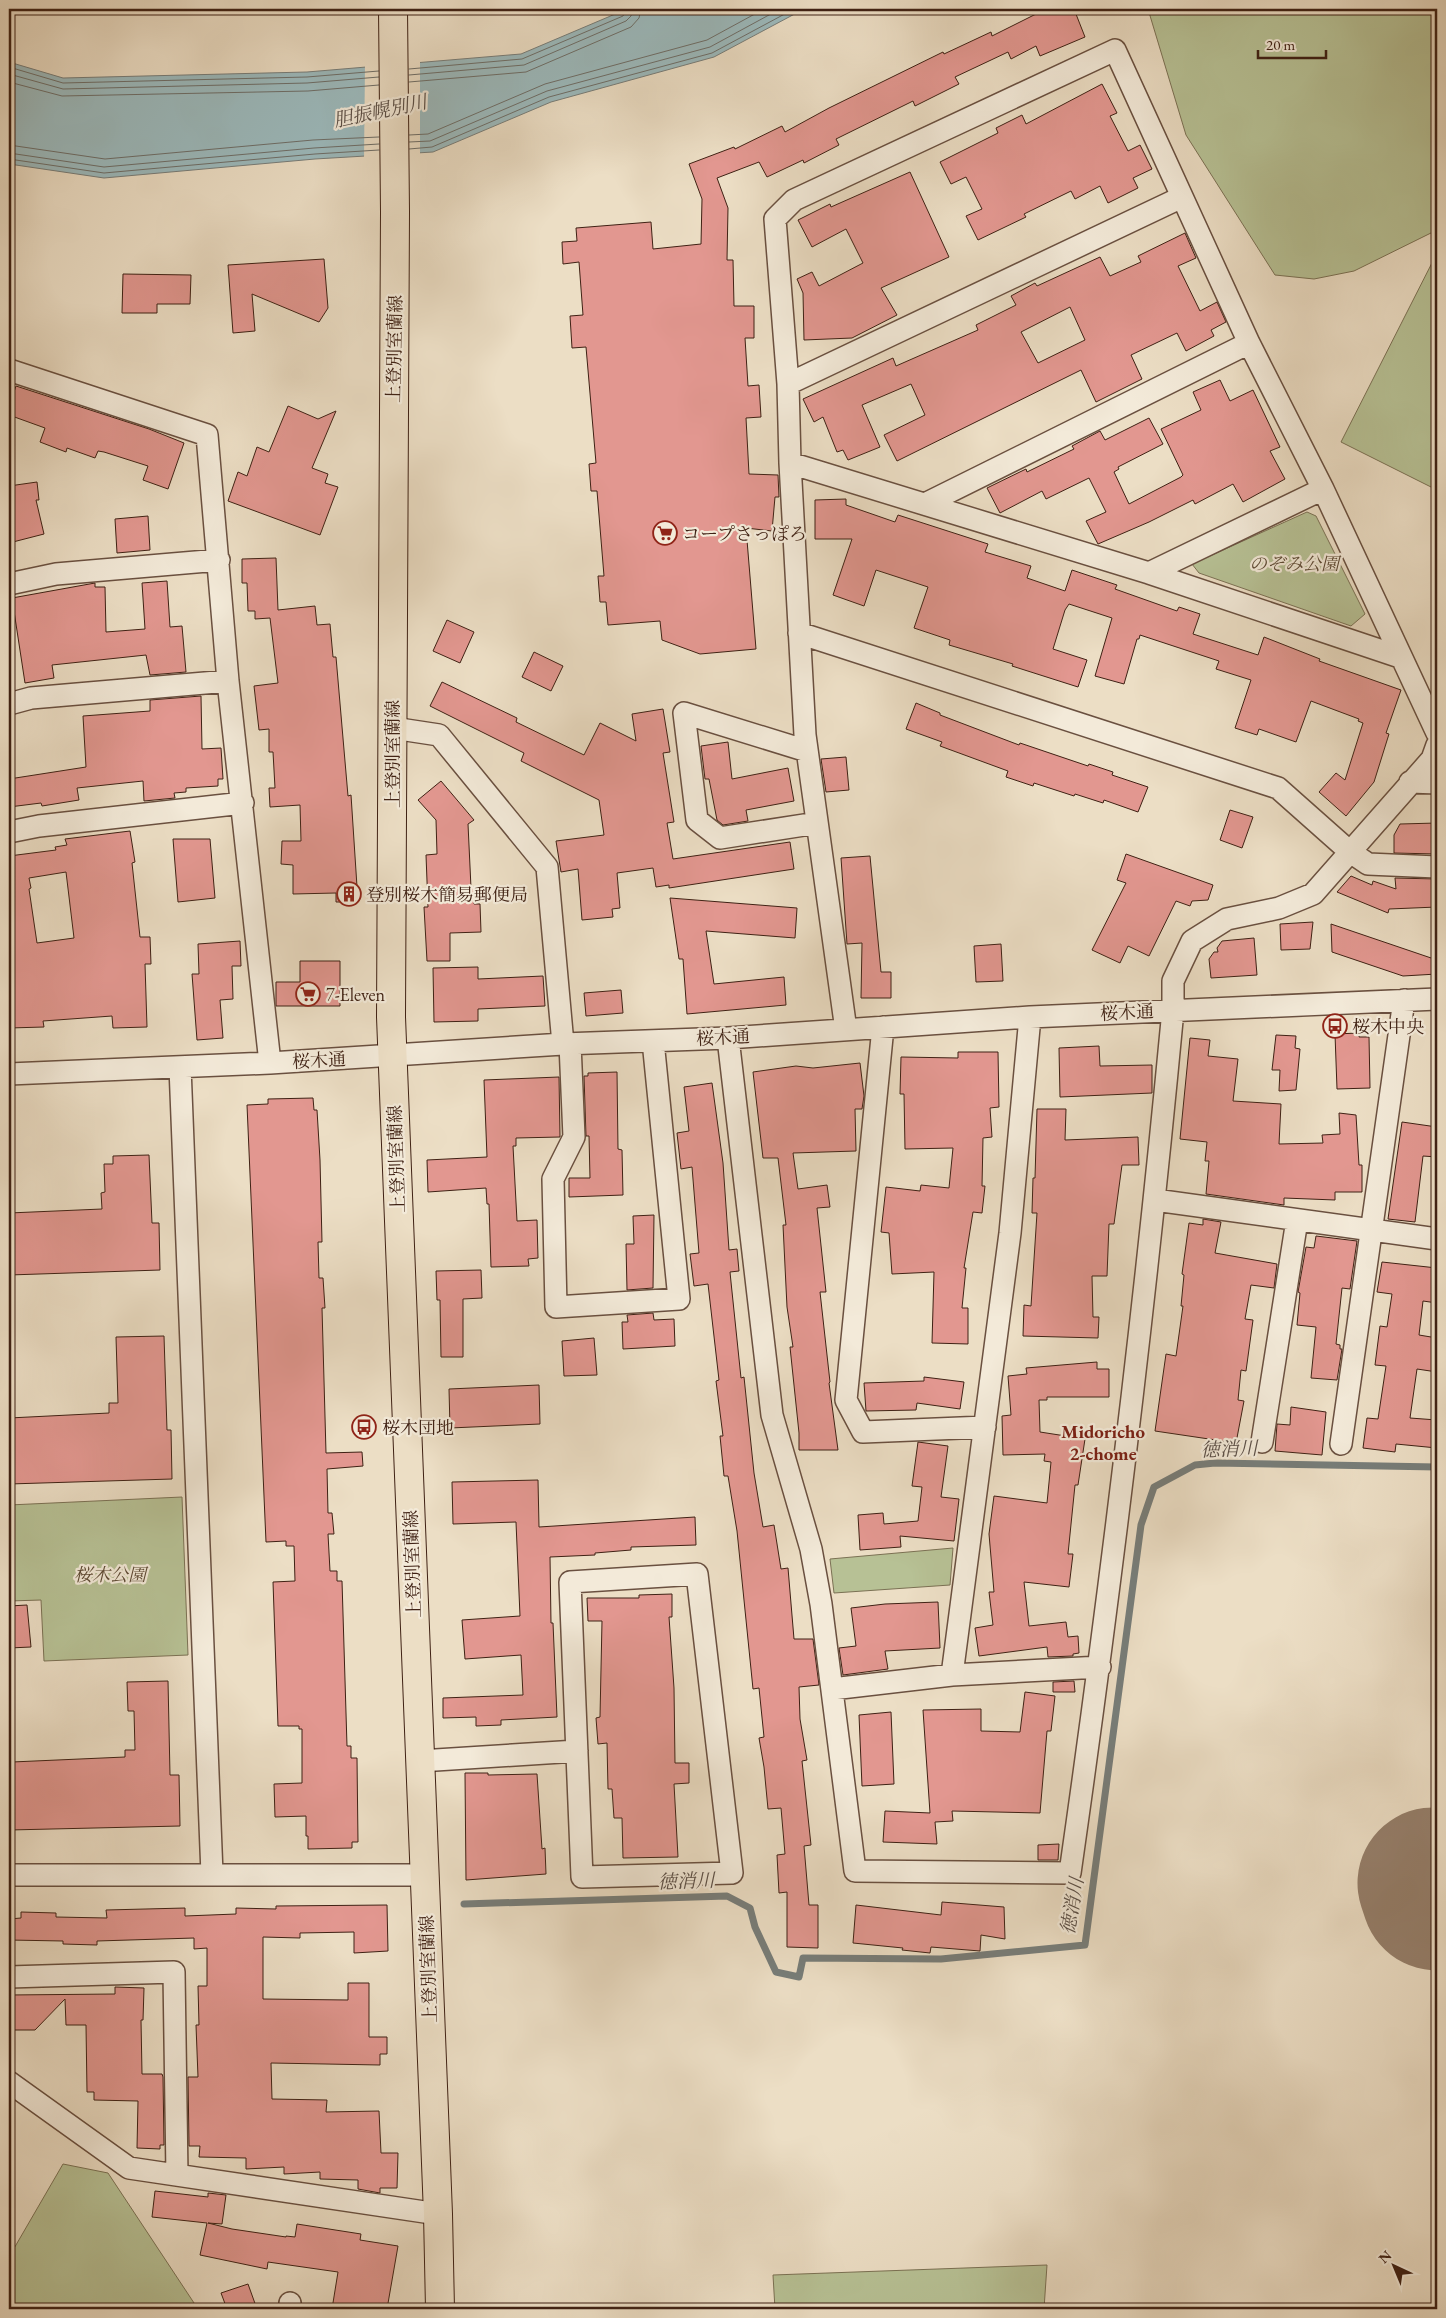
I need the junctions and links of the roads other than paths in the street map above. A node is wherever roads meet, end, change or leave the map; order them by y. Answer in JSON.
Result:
{"nodes":[{"id":1,"x":393,"y":9,"type":"edge"},
{"id":2,"x":1182,"y":197,"type":"junction"},
{"id":3,"x":1249,"y":343,"type":"junction"},
{"id":4,"x":9,"y":370,"type":"edge"},
{"id":5,"x":788,"y":384,"type":"junction"},
{"id":6,"x":790,"y":463,"type":"junction"},
{"id":7,"x":1323,"y":489,"type":"junction"},
{"id":8,"x":925,"y":504,"type":"junction"},
{"id":9,"x":219,"y":560,"type":"junction"},
{"id":10,"x":1149,"y":573,"type":"junction"},
{"id":11,"x":9,"y":584,"type":"edge"},
{"id":12,"x":800,"y":633,"type":"junction"},
{"id":13,"x":1400,"y":657,"type":"junction"},
{"id":14,"x":228,"y":681,"type":"junction"},
{"id":15,"x":9,"y":704,"type":"edge"},
{"id":16,"x":393,"y":728,"type":"junction"},
{"id":17,"x":1437,"y":733,"type":"edge"},
{"id":18,"x":1437,"y":745,"type":"edge"},
{"id":19,"x":808,"y":751,"type":"junction"},
{"id":20,"x":1410,"y":782,"type":"junction"},
{"id":21,"x":1437,"y":783,"type":"edge"},
{"id":22,"x":243,"y":803,"type":"junction"},
{"id":23,"x":817,"y":824,"type":"junction"},
{"id":24,"x":9,"y":832,"type":"edge"},
{"id":25,"x":1349,"y":851,"type":"junction"},
{"id":26,"x":1437,"y":867,"type":"edge"},
{"id":27,"x":1437,"y":998,"type":"edge"},
{"id":28,"x":1404,"y":1000,"type":"junction"},
{"id":29,"x":1174,"y":1010,"type":"junction"},
{"id":30,"x":1030,"y":1017,"type":"junction"},
{"id":31,"x":883,"y":1027,"type":"junction"},
{"id":32,"x":846,"y":1030,"type":"junction"},
{"id":33,"x":728,"y":1038,"type":"junction"},
{"id":34,"x":653,"y":1041,"type":"junction"},
{"id":35,"x":567,"y":1044,"type":"junction"},
{"id":36,"x":392,"y":1056,"type":"junction"},
{"id":37,"x":270,"y":1063,"type":"junction"},
{"id":38,"x":180,"y":1067,"type":"junction"},
{"id":39,"x":9,"y":1074,"type":"edge"},
{"id":40,"x":1155,"y":1200,"type":"junction"},
{"id":41,"x":1297,"y":1220,"type":"junction"},
{"id":42,"x":1372,"y":1230,"type":"junction"},
{"id":43,"x":1437,"y":1239,"type":"edge"},
{"id":44,"x":986,"y":1427,"type":"junction"},
{"id":45,"x":1262,"y":1442,"type":"dead end"},
{"id":46,"x":1341,"y":1444,"type":"dead end"},
{"id":47,"x":1100,"y":1667,"type":"junction"},
{"id":48,"x":952,"y":1675,"type":"junction"},
{"id":49,"x":832,"y":1689,"type":"junction"},
{"id":50,"x":577,"y":1751,"type":"junction"},
{"id":51,"x":420,"y":1761,"type":"junction"},
{"id":52,"x":9,"y":1874,"type":"edge"},
{"id":53,"x":212,"y":1874,"type":"junction"},
{"id":54,"x":424,"y":1875,"type":"junction"},
{"id":55,"x":9,"y":1977,"type":"edge"},
{"id":56,"x":9,"y":2082,"type":"edge"},
{"id":57,"x":177,"y":2175,"type":"junction"},
{"id":58,"x":438,"y":2214,"type":"junction"},
{"id":59,"x":440,"y":2309,"type":"edge"}],
"edges":[{"from":1,"to":16,"type":"main road","name":"上登別室蘭線"},
{"from":2,"to":3,"type":"street"},
{"from":2,"to":5,"type":"street"},
{"from":2,"to":5,"type":"street"},
{"from":3,"to":7,"type":"street"},
{"from":3,"to":8,"type":"street"},
{"from":4,"to":9,"type":"street"},
{"from":5,"to":6,"type":"street"},
{"from":6,"to":8,"type":"street"},
{"from":6,"to":12,"type":"street"},
{"from":7,"to":10,"type":"street"},
{"from":7,"to":13,"type":"street"},
{"from":8,"to":10,"type":"street"},
{"from":9,"to":11,"type":"street"},
{"from":9,"to":14,"type":"street"},
{"from":10,"to":13,"type":"street"},
{"from":12,"to":19,"type":"street"},
{"from":12,"to":25,"type":"street"},
{"from":13,"to":17,"type":"street"},
{"from":14,"to":15,"type":"street"},
{"from":14,"to":22,"type":"street"},
{"from":16,"to":35,"type":"street"},
{"from":16,"to":36,"type":"main road","name":"上登別室蘭線"},
{"from":18,"to":20,"type":"street"},
{"from":19,"to":23,"type":"street"},
{"from":19,"to":23,"type":"street"},
{"from":20,"to":21,"type":"street"},
{"from":20,"to":25,"type":"street"},
{"from":22,"to":24,"type":"street"},
{"from":22,"to":37,"type":"street"},
{"from":23,"to":32,"type":"street"},
{"from":25,"to":26,"type":"street"},
{"from":25,"to":29,"type":"street"},
{"from":27,"to":28,"type":"street","name":"桜木通"},
{"from":28,"to":29,"type":"street","name":"桜木通"},
{"from":28,"to":42,"type":"street"},
{"from":29,"to":30,"type":"street","name":"桜木通"},
{"from":29,"to":40,"type":"street"},
{"from":30,"to":31,"type":"street","name":"桜木通"},
{"from":30,"to":44,"type":"street"},
{"from":31,"to":32,"type":"street","name":"桜木通"},
{"from":31,"to":44,"type":"street"},
{"from":32,"to":33,"type":"street","name":"桜木通"},
{"from":33,"to":34,"type":"street","name":"桜木通"},
{"from":33,"to":49,"type":"street"},
{"from":34,"to":35,"type":"street","name":"桜木通"},
{"from":34,"to":35,"type":"street"},
{"from":35,"to":36,"type":"street","name":"桜木通"},
{"from":36,"to":37,"type":"street","name":"桜木通"},
{"from":36,"to":51,"type":"main road","name":"上登別室蘭線"},
{"from":37,"to":38,"type":"street","name":"桜木通"},
{"from":38,"to":39,"type":"street","name":"桜木通"},
{"from":38,"to":53,"type":"street"},
{"from":40,"to":41,"type":"street"},
{"from":40,"to":47,"type":"street"},
{"from":41,"to":42,"type":"street"},
{"from":41,"to":45,"type":"street"},
{"from":42,"to":43,"type":"street"},
{"from":42,"to":46,"type":"street"},
{"from":44,"to":48,"type":"street"},
{"from":47,"to":48,"type":"street"},
{"from":47,"to":49,"type":"street"},
{"from":48,"to":49,"type":"street"},
{"from":50,"to":50,"type":"street"},
{"from":50,"to":51,"type":"street"},
{"from":51,"to":54,"type":"main road","name":"上登別室蘭線"},
{"from":52,"to":53,"type":"street"},
{"from":53,"to":54,"type":"street"},
{"from":54,"to":58,"type":"main road","name":"上登別室蘭線"},
{"from":55,"to":57,"type":"street"},
{"from":56,"to":57,"type":"street"},
{"from":57,"to":58,"type":"street"},
{"from":58,"to":59,"type":"main road","name":"上登別室蘭線"}]}
